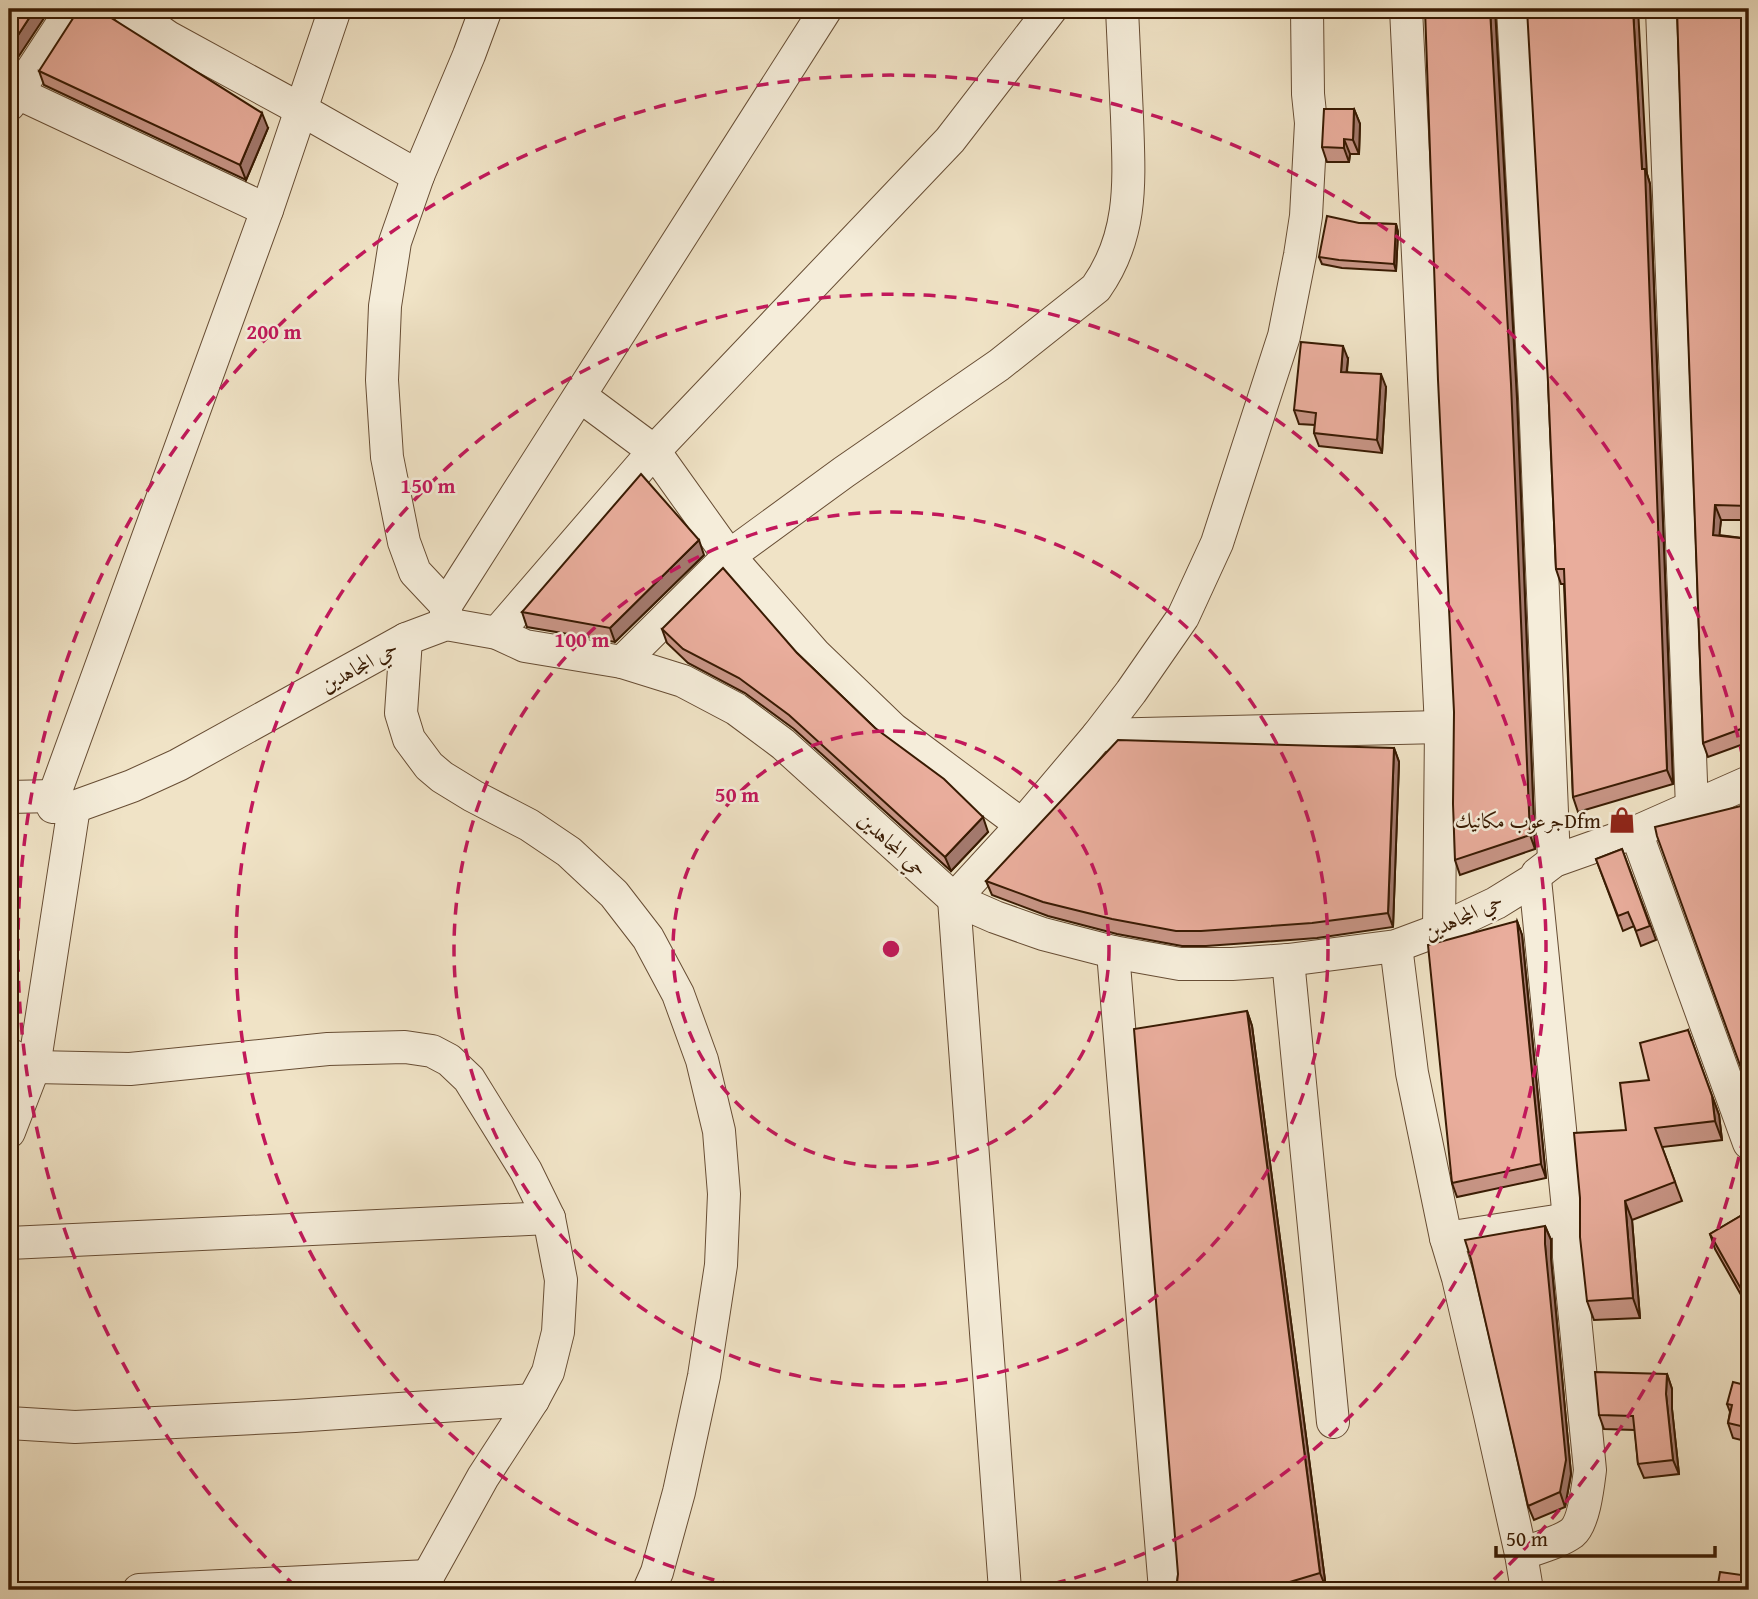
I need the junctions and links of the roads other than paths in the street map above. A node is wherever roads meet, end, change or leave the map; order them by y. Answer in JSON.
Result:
{"nodes":[{"id":1,"x":72,"y":9,"type":"edge"},
{"id":2,"x":128,"y":9,"type":"edge"},
{"id":3,"x":335,"y":9,"type":"edge"},
{"id":4,"x":486,"y":9,"type":"edge"},
{"id":5,"x":826,"y":9,"type":"edge"},
{"id":6,"x":1051,"y":9,"type":"edge"},
{"id":7,"x":1122,"y":9,"type":"edge"},
{"id":8,"x":1307,"y":9,"type":"edge"},
{"id":9,"x":1406,"y":9,"type":"edge"},
{"id":10,"x":1513,"y":9,"type":"edge"},
{"id":11,"x":1662,"y":9,"type":"edge"},
{"id":12,"x":11,"y":96,"type":"edge"},
{"id":13,"x":300,"y":109,"type":"junction"},
{"id":14,"x":418,"y":176,"type":"junction"},
{"id":15,"x":267,"y":210,"type":"junction"},
{"id":16,"x":580,"y":396,"type":"junction"},
{"id":17,"x":654,"y":451,"type":"junction"},
{"id":18,"x":729,"y":556,"type":"junction"},
{"id":19,"x":446,"y":615,"type":"junction"},
{"id":20,"x":497,"y":633,"type":"junction"},
{"id":21,"x":405,"y":639,"type":"junction"},
{"id":22,"x":622,"y":662,"type":"junction"},
{"id":23,"x":1441,"y":727,"type":"junction"},
{"id":24,"x":1098,"y":735,"type":"junction"},
{"id":25,"x":1749,"y":782,"type":"edge"},
{"id":26,"x":9,"y":797,"type":"edge"},
{"id":27,"x":64,"y":802,"type":"junction"},
{"id":28,"x":1692,"y":808,"type":"junction"},
{"id":29,"x":1022,"y":825,"type":"junction"},
{"id":30,"x":1636,"y":832,"type":"junction"},
{"id":31,"x":1545,"y":870,"type":"junction"},
{"id":32,"x":954,"y":900,"type":"junction"},
{"id":33,"x":1439,"y":930,"type":"junction"},
{"id":34,"x":1396,"y":946,"type":"junction"},
{"id":35,"x":1113,"y":952,"type":"junction"},
{"id":36,"x":1288,"y":960,"type":"junction"},
{"id":37,"x":21,"y":1061,"type":"edge"},
{"id":38,"x":9,"y":1132,"type":"edge"},
{"id":39,"x":1749,"y":1143,"type":"edge"},
{"id":40,"x":549,"y":1218,"type":"junction"},
{"id":41,"x":1569,"y":1219,"type":"junction"},
{"id":42,"x":1446,"y":1238,"type":"junction"},
{"id":43,"x":9,"y":1242,"type":"edge"},
{"id":44,"x":533,"y":1400,"type":"junction"},
{"id":45,"x":1334,"y":1422,"type":"dead end"},
{"id":46,"x":9,"y":1423,"type":"edge"},
{"id":47,"x":1521,"y":1554,"type":"junction"},
{"id":48,"x":425,"y":1583,"type":"edge"},
{"id":49,"x":250,"y":1588,"type":"edge"},
{"id":50,"x":139,"y":1590,"type":"edge"},
{"id":51,"x":649,"y":1590,"type":"edge"},
{"id":52,"x":1005,"y":1590,"type":"edge"},
{"id":53,"x":1165,"y":1590,"type":"edge"},
{"id":54,"x":1527,"y":1590,"type":"edge"}],
"edges":[{"from":1,"to":12,"type":"street"},
{"from":2,"to":13,"type":"street"},
{"from":3,"to":13,"type":"street"},
{"from":4,"to":14,"type":"street"},
{"from":5,"to":16,"type":"street"},
{"from":6,"to":17,"type":"street"},
{"from":7,"to":18,"type":"street"},
{"from":8,"to":24,"type":"street"},
{"from":9,"to":23,"type":"street"},
{"from":10,"to":31,"type":"street"},
{"from":11,"to":28,"type":"street"},
{"from":12,"to":15,"type":"street"},
{"from":13,"to":14,"type":"street"},
{"from":13,"to":15,"type":"street"},
{"from":14,"to":19,"type":"street"},
{"from":15,"to":27,"type":"street"},
{"from":16,"to":17,"type":"street"},
{"from":16,"to":19,"type":"street"},
{"from":17,"to":18,"type":"street"},
{"from":17,"to":20,"type":"street"},
{"from":18,"to":22,"type":"street"},
{"from":18,"to":29,"type":"street"},
{"from":19,"to":20,"type":"street","name":"حي المجاهدين"},
{"from":19,"to":21,"type":"street","name":"حي المجاهدين"},
{"from":20,"to":22,"type":"street","name":"حي المجاهدين"},
{"from":21,"to":27,"type":"street","name":"حي المجاهدين"},
{"from":21,"to":51,"type":"street"},
{"from":22,"to":32,"type":"street","name":"حي المجاهدين"},
{"from":23,"to":24,"type":"street"},
{"from":23,"to":33,"type":"street"},
{"from":24,"to":29,"type":"street"},
{"from":25,"to":28,"type":"street","name":"حي المجاهدين"},
{"from":26,"to":27,"type":"street","name":"حي المجاهدين"},
{"from":27,"to":37,"type":"street"},
{"from":28,"to":30,"type":"street","name":"حي المجاهدين"},
{"from":29,"to":32,"type":"street"},
{"from":30,"to":31,"type":"street","name":"حي المجاهدين"},
{"from":30,"to":39,"type":"street"},
{"from":31,"to":33,"type":"street","name":"حي المجاهدين"},
{"from":31,"to":41,"type":"street"},
{"from":32,"to":35,"type":"street","name":"حي المجاهدين"},
{"from":32,"to":52,"type":"street"},
{"from":33,"to":34,"type":"street","name":"حي المجاهدين"},
{"from":34,"to":36,"type":"street","name":"حي المجاهدين"},
{"from":34,"to":42,"type":"street"},
{"from":35,"to":36,"type":"street","name":"حي المجاهدين"},
{"from":35,"to":53,"type":"street"},
{"from":36,"to":45,"type":"street"},
{"from":37,"to":38,"type":"street"},
{"from":37,"to":40,"type":"street"},
{"from":40,"to":43,"type":"street"},
{"from":40,"to":44,"type":"street"},
{"from":41,"to":42,"type":"street"},
{"from":41,"to":47,"type":"street"},
{"from":42,"to":47,"type":"street"},
{"from":44,"to":46,"type":"street"},
{"from":44,"to":48,"type":"street"},
{"from":47,"to":54,"type":"street"},
{"from":48,"to":49,"type":"street"},
{"from":49,"to":50,"type":"street"}]}
